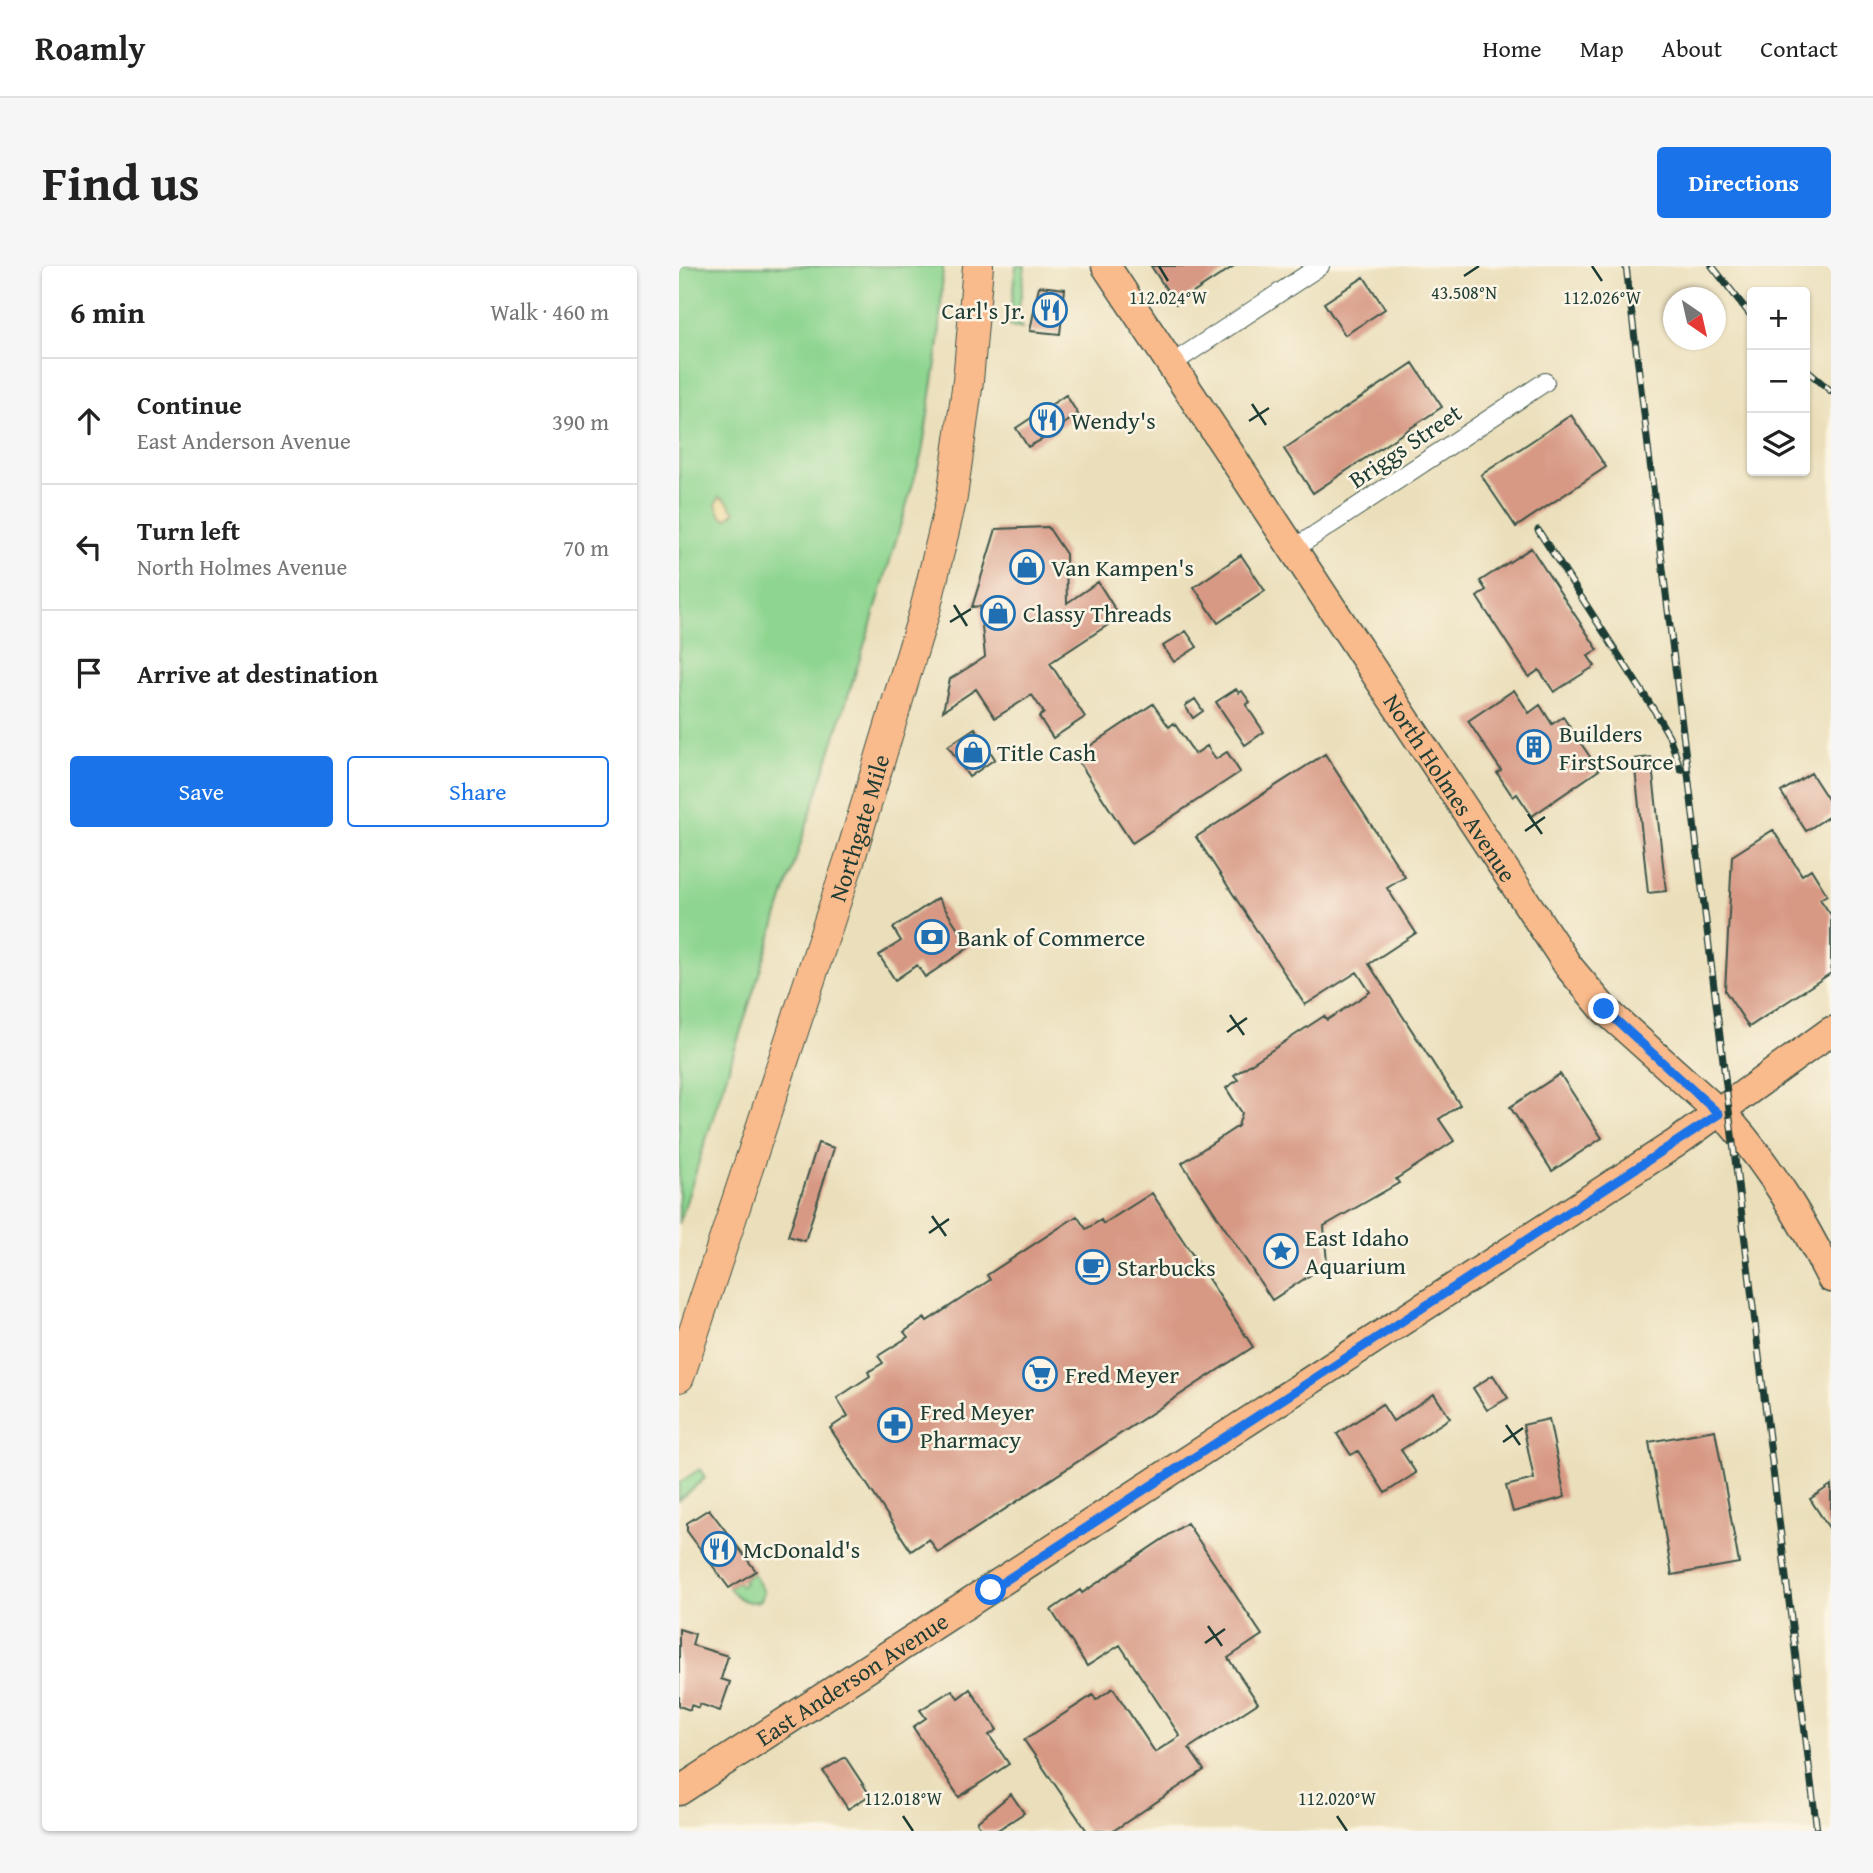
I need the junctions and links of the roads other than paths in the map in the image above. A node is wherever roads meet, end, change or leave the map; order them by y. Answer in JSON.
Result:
{"nodes":[{"id":1,"x":1106,"y":266,"type":"edge"},
{"id":2,"x":1320,"y":266,"type":"edge"},
{"id":3,"x":978,"y":267,"type":"edge"},
{"id":4,"x":1170,"y":365,"type":"junction"},
{"id":5,"x":1545,"y":382,"type":"dead end"},
{"id":6,"x":1292,"y":550,"type":"junction"},
{"id":7,"x":1831,"y":1031,"type":"edge"},
{"id":8,"x":1719,"y":1114,"type":"junction"},
{"id":9,"x":1831,"y":1278,"type":"edge"},
{"id":10,"x":679,"y":1377,"type":"edge"},
{"id":11,"x":679,"y":1791,"type":"edge"}],
"edges":[{"from":1,"to":4,"type":"main road","name":"North Holmes Avenue"},
{"from":2,"to":4,"type":"street"},
{"from":3,"to":10,"type":"highway","name":"Northgate Mile"},
{"from":4,"to":6,"type":"main road","name":"North Holmes Avenue"},
{"from":5,"to":6,"type":"street","name":"Briggs Street"},
{"from":6,"to":8,"type":"main road","name":"North Holmes Avenue"},
{"from":7,"to":8,"type":"main road","name":"East Anderson Avenue"},
{"from":8,"to":9,"type":"main road","name":"North Holmes Avenue"},
{"from":8,"to":11,"type":"main road","name":"East Anderson Avenue"}]}
